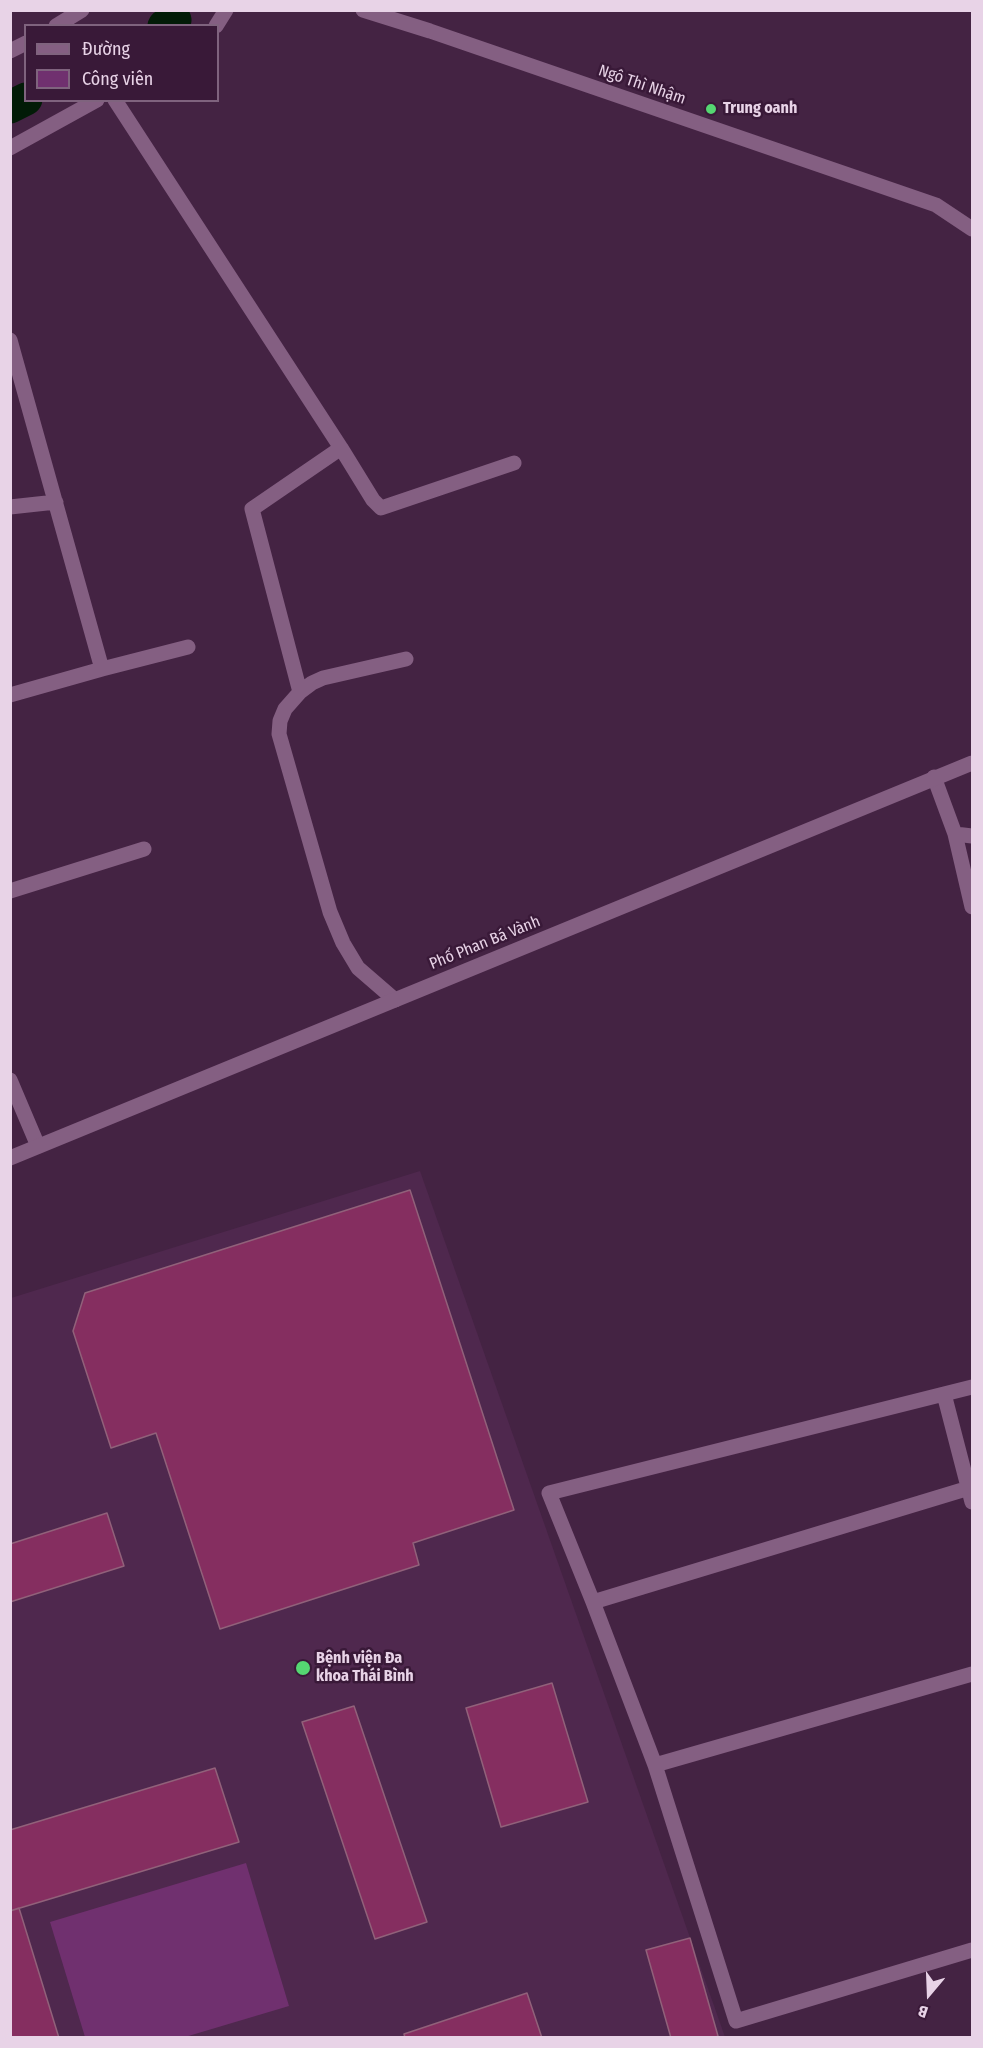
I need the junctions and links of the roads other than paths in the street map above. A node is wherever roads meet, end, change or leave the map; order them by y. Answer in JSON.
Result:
{"nodes":[{"id":1,"x":82,"y":10,"type":"edge"},
{"id":2,"x":226,"y":10,"type":"edge"},
{"id":3,"x":363,"y":10,"type":"edge"},
{"id":4,"x":59,"y":24,"type":"edge"},
{"id":5,"x":217,"y":24,"type":"edge"},
{"id":6,"x":24,"y":44,"type":"edge"},
{"id":7,"x":10,"y":51,"type":"edge"},
{"id":8,"x":93,"y":102,"type":"edge"},
{"id":9,"x":116,"y":102,"type":"edge"},
{"id":10,"x":10,"y":148,"type":"edge"},
{"id":11,"x":972,"y":229,"type":"edge"},
{"id":12,"x":10,"y":339,"type":"edge"},
{"id":13,"x":341,"y":448,"type":"junction"},
{"id":14,"x":514,"y":463,"type":"dead end"},
{"id":15,"x":56,"y":502,"type":"junction"},
{"id":16,"x":10,"y":507,"type":"edge"},
{"id":17,"x":188,"y":647,"type":"dead end"},
{"id":18,"x":406,"y":659,"type":"dead end"},
{"id":19,"x":102,"y":669,"type":"junction"},
{"id":20,"x":300,"y":692,"type":"junction"},
{"id":21,"x":10,"y":696,"type":"edge"},
{"id":22,"x":972,"y":763,"type":"edge"},
{"id":23,"x":934,"y":777,"type":"junction"},
{"id":24,"x":955,"y":834,"type":"junction"},
{"id":25,"x":972,"y":836,"type":"edge"},
{"id":26,"x":144,"y":849,"type":"dead end"},
{"id":27,"x":10,"y":891,"type":"edge"},
{"id":28,"x":972,"y":907,"type":"edge"},
{"id":29,"x":395,"y":1000,"type":"junction"},
{"id":30,"x":10,"y":1080,"type":"edge"},
{"id":31,"x":38,"y":1146,"type":"junction"},
{"id":32,"x":10,"y":1158,"type":"edge"},
{"id":33,"x":972,"y":1387,"type":"edge"},
{"id":34,"x":944,"y":1394,"type":"junction"},
{"id":35,"x":971,"y":1495,"type":"edge"},
{"id":36,"x":593,"y":1602,"type":"junction"},
{"id":37,"x":972,"y":1674,"type":"edge"},
{"id":38,"x":655,"y":1765,"type":"junction"},
{"id":39,"x":972,"y":1950,"type":"edge"}],
"edges":[{"from":1,"to":4,"type":"street"},
{"from":2,"to":5,"type":"street"},
{"from":3,"to":11,"type":"street","name":"Ngô Thì Nhậm"},
{"from":6,"to":7,"type":"street"},
{"from":8,"to":10,"type":"street"},
{"from":9,"to":13,"type":"street"},
{"from":12,"to":15,"type":"street"},
{"from":13,"to":14,"type":"street"},
{"from":13,"to":20,"type":"street"},
{"from":15,"to":16,"type":"street"},
{"from":15,"to":19,"type":"street"},
{"from":17,"to":19,"type":"street"},
{"from":18,"to":20,"type":"street"},
{"from":19,"to":21,"type":"street"},
{"from":20,"to":29,"type":"street"},
{"from":22,"to":23,"type":"street","name":"Phố Phan Bá Vành"},
{"from":23,"to":24,"type":"street"},
{"from":23,"to":29,"type":"street","name":"Phố Phan Bá Vành"},
{"from":24,"to":25,"type":"street"},
{"from":24,"to":28,"type":"street"},
{"from":26,"to":27,"type":"street"},
{"from":29,"to":31,"type":"street","name":"Phố Phan Bá Vành"},
{"from":30,"to":31,"type":"street"},
{"from":31,"to":32,"type":"street","name":"Phố Phan Bá Vành"},
{"from":33,"to":34,"type":"street"},
{"from":34,"to":35,"type":"street"},
{"from":34,"to":36,"type":"street"},
{"from":35,"to":36,"type":"street"},
{"from":36,"to":38,"type":"street"},
{"from":37,"to":38,"type":"street"},
{"from":38,"to":39,"type":"street"}]}
